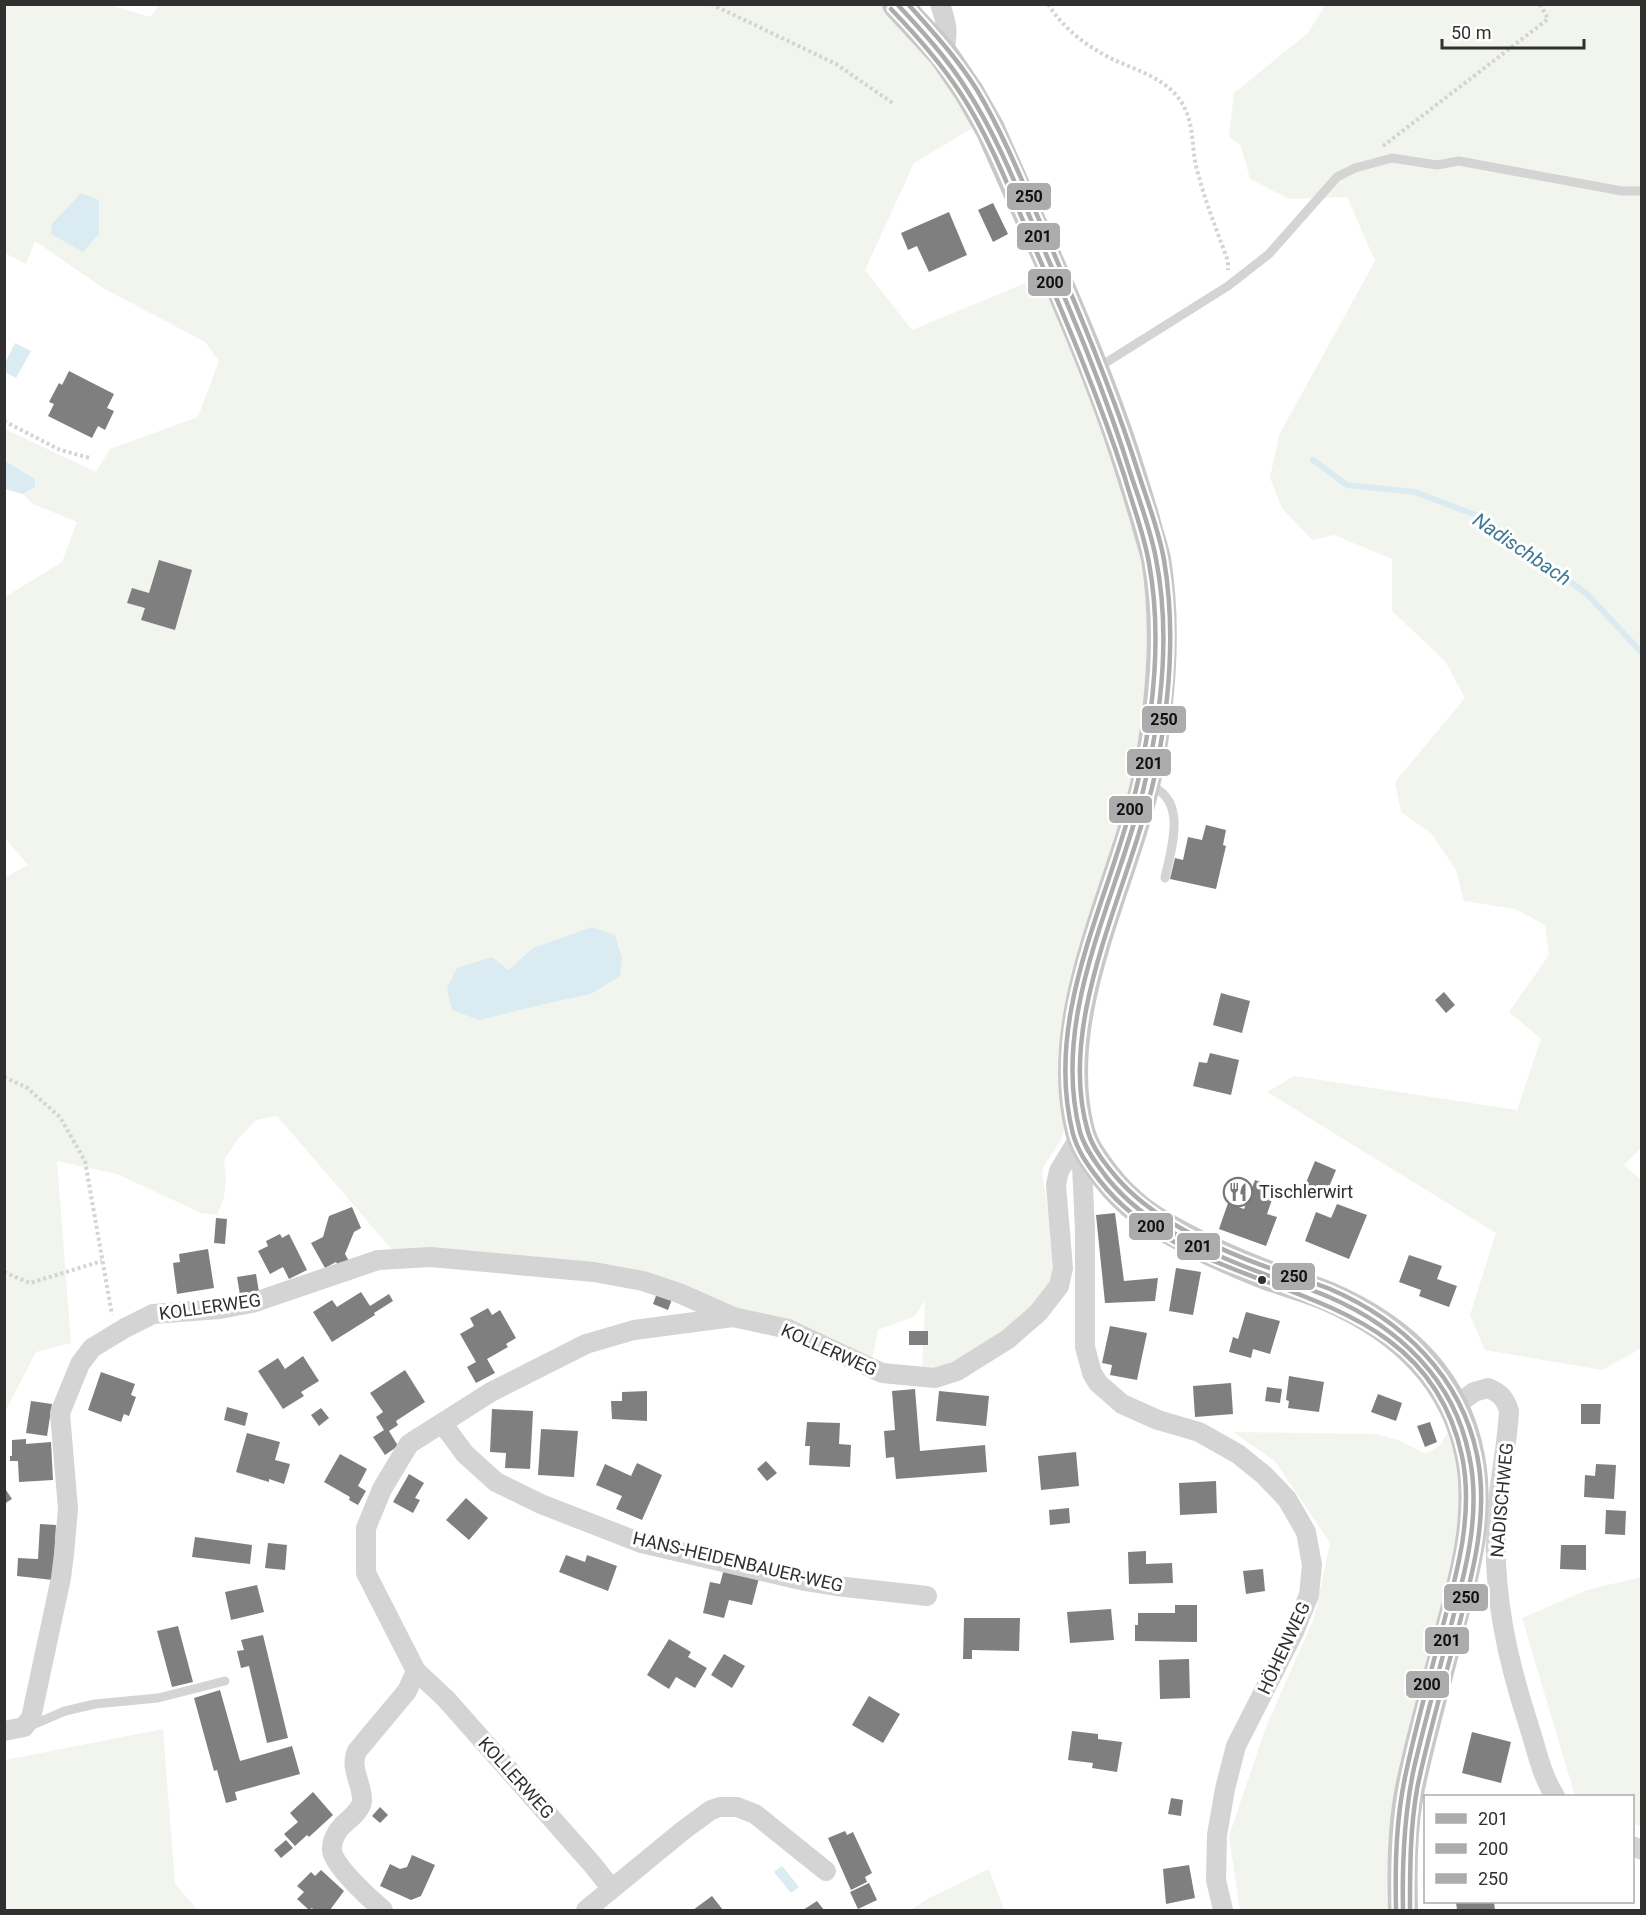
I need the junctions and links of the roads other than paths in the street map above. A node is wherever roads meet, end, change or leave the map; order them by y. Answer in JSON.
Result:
{"nodes":[{"id":1,"x":897,"y":4,"type":"edge"},
{"id":2,"x":940,"y":4,"type":"edge"},
{"id":3,"x":943,"y":54,"type":"junction"},
{"id":4,"x":1641,"y":190,"type":"edge"},
{"id":5,"x":1095,"y":369,"type":"junction"},
{"id":6,"x":1144,"y":784,"type":"junction"},
{"id":7,"x":1165,"y":878,"type":"dead end"},
{"id":8,"x":1081,"y":1135,"type":"junction"},
{"id":9,"x":733,"y":1317,"type":"junction"},
{"id":10,"x":1454,"y":1407,"type":"junction"},
{"id":11,"x":442,"y":1423,"type":"junction"},
{"id":12,"x":927,"y":1596,"type":"dead end"},
{"id":13,"x":416,"y":1671,"type":"junction"},
{"id":14,"x":225,"y":1681,"type":"dead end"},
{"id":15,"x":14,"y":1729,"type":"edge"},
{"id":16,"x":1554,"y":1795,"type":"edge"},
{"id":17,"x":826,"y":1871,"type":"dead end"},
{"id":18,"x":611,"y":1888,"type":"junction"},
{"id":19,"x":383,"y":1911,"type":"edge"},
{"id":20,"x":586,"y":1911,"type":"edge"},
{"id":21,"x":1223,"y":1911,"type":"edge"},
{"id":22,"x":1403,"y":1911,"type":"edge"}],
"edges":[{"from":1,"to":3,"type":"main road"},
{"from":2,"to":3,"type":"street"},
{"from":3,"to":5,"type":"main road"},
{"from":4,"to":5,"type":"lane"},
{"from":5,"to":6,"type":"main road"},
{"from":6,"to":7,"type":"lane"},
{"from":6,"to":8,"type":"main road"},
{"from":8,"to":9,"type":"street","name":"KOLLERWEG"},
{"from":8,"to":10,"type":"main road"},
{"from":8,"to":21,"type":"street","name":"HÖHENWEG"},
{"from":9,"to":11,"type":"street","name":"KOLLERWEG"},
{"from":9,"to":15,"type":"street","name":"KOLLERWEG"},
{"from":10,"to":16,"type":"street","name":"NADISCHWEG"},
{"from":10,"to":22,"type":"main road"},
{"from":11,"to":12,"type":"street","name":"HANS-HEIDENBAUER-WEG"},
{"from":11,"to":13,"type":"street","name":"KOLLERWEG"},
{"from":13,"to":18,"type":"street","name":"KOLLERWEG"},
{"from":13,"to":19,"type":"street"},
{"from":14,"to":15,"type":"lane"},
{"from":17,"to":18,"type":"street"},
{"from":18,"to":20,"type":"street"}]}
